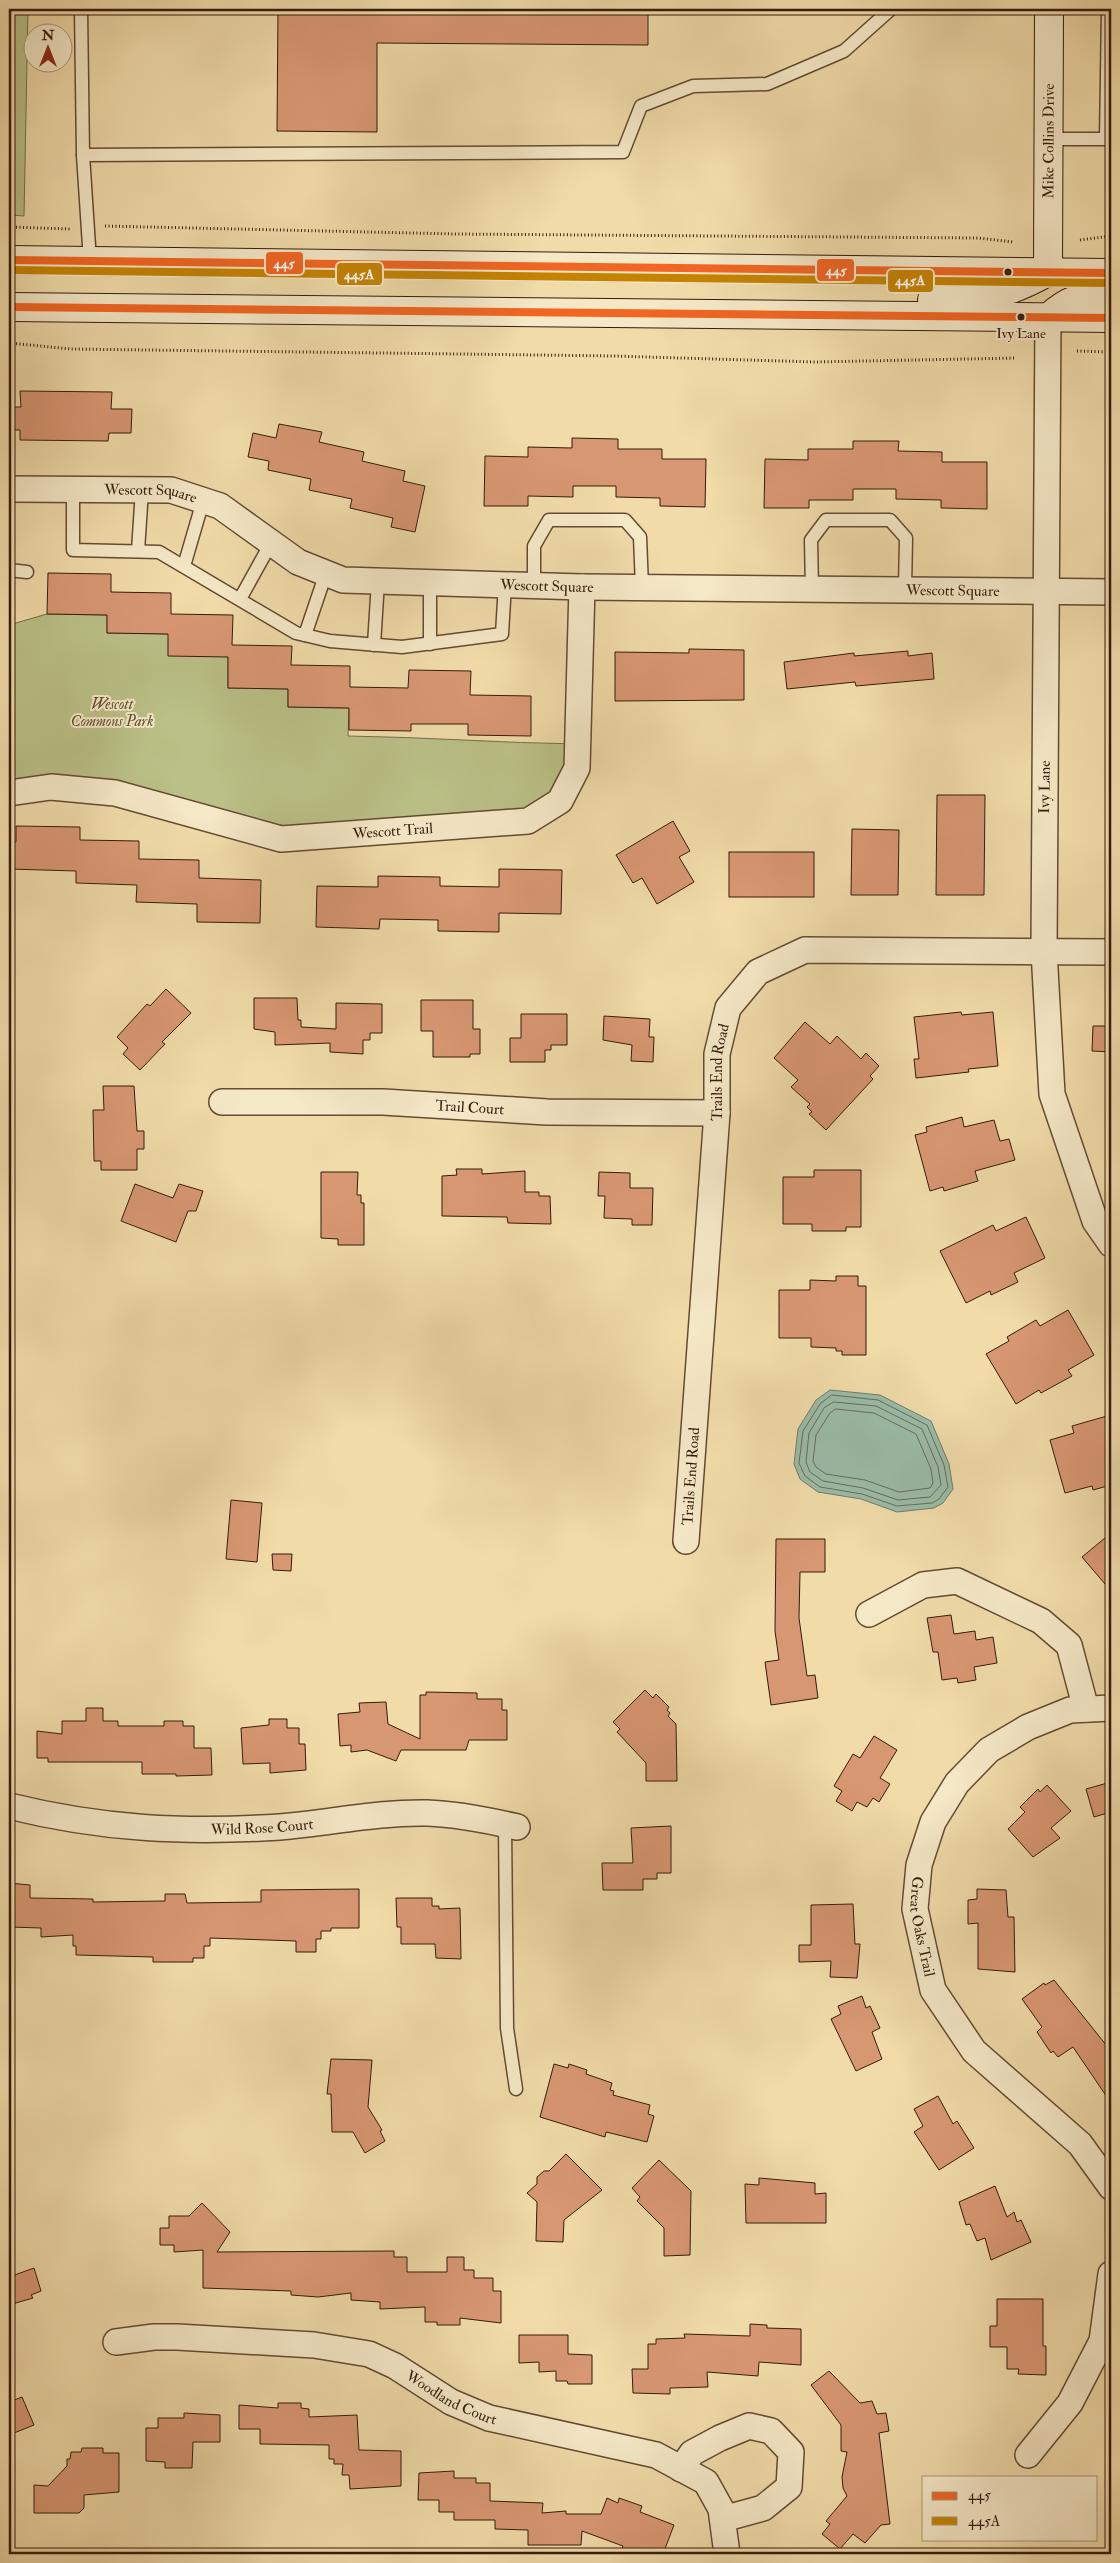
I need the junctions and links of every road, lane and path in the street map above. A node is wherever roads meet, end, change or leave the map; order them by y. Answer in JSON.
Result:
{"nodes":[{"id":1,"x":81,"y":9,"type":"edge"},
{"id":2,"x":891,"y":9,"type":"edge"},
{"id":3,"x":1049,"y":9,"type":"edge"},
{"id":4,"x":1108,"y":9,"type":"edge"},
{"id":5,"x":1049,"y":139,"type":"junction"},
{"id":6,"x":1109,"y":139,"type":"edge"},
{"id":7,"x":83,"y":155,"type":"junction"},
{"id":8,"x":9,"y":227,"type":"edge"},
{"id":9,"x":88,"y":228,"type":"junction"},
{"id":10,"x":1111,"y":236,"type":"edge"},
{"id":11,"x":1080,"y":240,"type":"dead end"},
{"id":12,"x":1014,"y":242,"type":"dead end"},
{"id":13,"x":9,"y":260,"type":"edge"},
{"id":14,"x":90,"y":261,"type":"junction"},
{"id":15,"x":1048,"y":272,"type":"junction"},
{"id":16,"x":1111,"y":273,"type":"edge"},
{"id":17,"x":1111,"y":294,"type":"edge"},
{"id":18,"x":9,"y":307,"type":"edge"},
{"id":19,"x":616,"y":313,"type":"junction"},
{"id":20,"x":1048,"y":318,"type":"junction"},
{"id":21,"x":1111,"y":318,"type":"edge"},
{"id":22,"x":9,"y":343,"type":"edge"},
{"id":23,"x":1077,"y":351,"type":"dead end"},
{"id":24,"x":1111,"y":352,"type":"edge"},
{"id":25,"x":1016,"y":358,"type":"dead end"},
{"id":26,"x":9,"y":488,"type":"edge"},
{"id":27,"x":73,"y":489,"type":"junction"},
{"id":28,"x":142,"y":490,"type":"junction"},
{"id":29,"x":203,"y":501,"type":"junction"},
{"id":30,"x":271,"y":543,"type":"junction"},
{"id":31,"x":138,"y":551,"type":"junction"},
{"id":32,"x":184,"y":566,"type":"junction"},
{"id":33,"x":9,"y":570,"type":"edge"},
{"id":34,"x":27,"y":572,"type":"dead end"},
{"id":35,"x":326,"y":573,"type":"junction"},
{"id":36,"x":378,"y":581,"type":"junction"},
{"id":37,"x":430,"y":582,"type":"junction"},
{"id":38,"x":505,"y":584,"type":"junction"},
{"id":39,"x":534,"y":585,"type":"junction"},
{"id":40,"x":582,"y":586,"type":"junction"},
{"id":41,"x":642,"y":587,"type":"junction"},
{"id":42,"x":812,"y":589,"type":"junction"},
{"id":43,"x":905,"y":590,"type":"junction"},
{"id":44,"x":1047,"y":591,"type":"junction"},
{"id":45,"x":1111,"y":592,"type":"edge"},
{"id":46,"x":240,"y":599,"type":"junction"},
{"id":47,"x":305,"y":635,"type":"junction"},
{"id":48,"x":430,"y":644,"type":"junction"},
{"id":49,"x":374,"y":645,"type":"junction"},
{"id":50,"x":9,"y":793,"type":"edge"},
{"id":51,"x":1044,"y":951,"type":"junction"},
{"id":52,"x":1111,"y":952,"type":"edge"},
{"id":53,"x":222,"y":1102,"type":"dead end"},
{"id":54,"x":717,"y":1113,"type":"junction"},
{"id":55,"x":1111,"y":1244,"type":"edge"},
{"id":56,"x":686,"y":1541,"type":"dead end"},
{"id":57,"x":869,"y":1614,"type":"dead end"},
{"id":58,"x":1111,"y":1708,"type":"edge"},
{"id":59,"x":1086,"y":1709,"type":"junction"},
{"id":60,"x":9,"y":1806,"type":"edge"},
{"id":61,"x":511,"y":1826,"type":"joint"},
{"id":62,"x":516,"y":2088,"type":"dead end"},
{"id":63,"x":1111,"y":2188,"type":"edge"},
{"id":64,"x":1111,"y":2274,"type":"edge"},
{"id":65,"x":116,"y":2342,"type":"dead end"},
{"id":66,"x":1028,"y":2455,"type":"dead end"},
{"id":67,"x":681,"y":2469,"type":"junction"},
{"id":68,"x":723,"y":2519,"type":"junction"},
{"id":69,"x":727,"y":2554,"type":"edge"}],
"edges":[{"from":1,"to":7,"type":"lane"},
{"from":2,"to":7,"type":"lane"},
{"from":3,"to":5,"type":"main road","name":"Mike Collins Drive"},
{"from":4,"to":6,"type":"lane"},
{"from":5,"to":6,"type":"lane"},
{"from":5,"to":15,"type":"main road","name":"Mike Collins Drive"},
{"from":7,"to":9,"type":"lane"},
{"from":8,"to":9,"type":"path"},
{"from":9,"to":12,"type":"path"},
{"from":9,"to":14,"type":"lane"},
{"from":10,"to":11,"type":"path"},
{"from":13,"to":14,"type":"main road"},
{"from":14,"to":15,"type":"main road"},
{"from":15,"to":16,"type":"main road"},
{"from":15,"to":19,"type":"main road"},
{"from":17,"to":20,"type":"main road"},
{"from":18,"to":19,"type":"main road"},
{"from":19,"to":20,"type":"main road"},
{"from":20,"to":21,"type":"main road"},
{"from":20,"to":44,"type":"street","name":"Ivy Lane"},
{"from":22,"to":25,"type":"path"},
{"from":23,"to":24,"type":"path"},
{"from":26,"to":27,"type":"street","name":"Wescott Square"},
{"from":27,"to":28,"type":"street","name":"Wescott Square"},
{"from":27,"to":31,"type":"lane"},
{"from":28,"to":29,"type":"street","name":"Wescott Square"},
{"from":28,"to":31,"type":"lane"},
{"from":29,"to":30,"type":"street","name":"Wescott Square"},
{"from":29,"to":32,"type":"lane"},
{"from":30,"to":35,"type":"street","name":"Wescott Square"},
{"from":30,"to":46,"type":"lane"},
{"from":31,"to":32,"type":"lane"},
{"from":32,"to":46,"type":"lane"},
{"from":33,"to":34,"type":"lane"},
{"from":35,"to":36,"type":"street","name":"Wescott Square"},
{"from":35,"to":47,"type":"lane"},
{"from":36,"to":37,"type":"street","name":"Wescott Square"},
{"from":36,"to":49,"type":"lane"},
{"from":37,"to":38,"type":"street","name":"Wescott Square"},
{"from":37,"to":48,"type":"lane"},
{"from":38,"to":39,"type":"street","name":"Wescott Square"},
{"from":38,"to":48,"type":"lane"},
{"from":39,"to":40,"type":"street","name":"Wescott Square"},
{"from":39,"to":41,"type":"lane"},
{"from":40,"to":41,"type":"street","name":"Wescott Square"},
{"from":40,"to":50,"type":"street","name":"Wescott Trail"},
{"from":41,"to":42,"type":"street","name":"Wescott Square"},
{"from":42,"to":43,"type":"street","name":"Wescott Square"},
{"from":42,"to":43,"type":"lane"},
{"from":43,"to":44,"type":"street","name":"Wescott Square"},
{"from":44,"to":45,"type":"street","name":"Wescott Square"},
{"from":44,"to":51,"type":"street","name":"Ivy Lane"},
{"from":46,"to":47,"type":"lane"},
{"from":47,"to":49,"type":"lane"},
{"from":48,"to":49,"type":"lane"},
{"from":51,"to":52,"type":"street","name":"Trails End Road"},
{"from":51,"to":54,"type":"street","name":"Trails End Road"},
{"from":51,"to":55,"type":"street","name":"Ivy Lane"},
{"from":53,"to":54,"type":"street","name":"Trail Court"},
{"from":54,"to":56,"type":"street","name":"Trails End Road"},
{"from":57,"to":59,"type":"street"},
{"from":58,"to":59,"type":"street","name":"Great Oaks Trail"},
{"from":59,"to":63,"type":"street","name":"Great Oaks Trail"},
{"from":60,"to":61,"type":"street","name":"Wild Rose Court"},
{"from":61,"to":62,"type":"lane"},
{"from":64,"to":66,"type":"street"},
{"from":65,"to":67,"type":"street","name":"Woodland Court"},
{"from":67,"to":68,"type":"street","name":"Woodland Court"},
{"from":67,"to":68,"type":"street"},
{"from":68,"to":69,"type":"street","name":"Woodland Court"}]}
